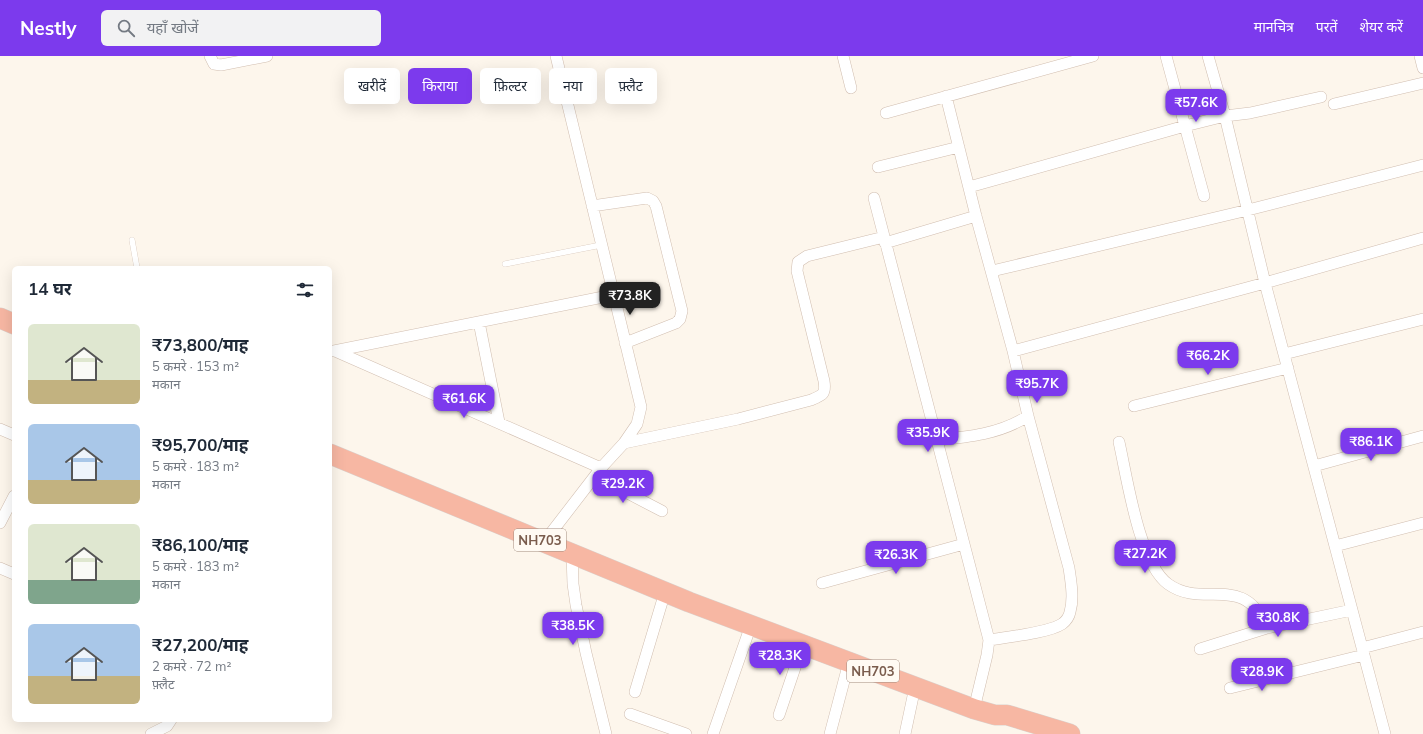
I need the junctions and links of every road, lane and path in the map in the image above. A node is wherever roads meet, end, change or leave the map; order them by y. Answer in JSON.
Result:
{"nodes":[{"id":1,"x":210,"y":56,"type":"edge"},
{"id":2,"x":267,"y":56,"type":"edge"},
{"id":3,"x":556,"y":56,"type":"edge"},
{"id":4,"x":844,"y":56,"type":"edge"},
{"id":5,"x":1093,"y":56,"type":"edge"},
{"id":6,"x":1166,"y":56,"type":"edge"},
{"id":7,"x":1208,"y":56,"type":"edge"},
{"id":8,"x":1420,"y":56,"type":"edge"},
{"id":9,"x":1423,"y":67,"type":"edge"},
{"id":10,"x":1423,"y":83,"type":"edge"},
{"id":11,"x":851,"y":88,"type":"dead end"},
{"id":12,"x":946,"y":96,"type":"junction"},
{"id":13,"x":1321,"y":97,"type":"dead end"},
{"id":14,"x":1334,"y":104,"type":"dead end"},
{"id":15,"x":886,"y":113,"type":"dead end"},
{"id":16,"x":1225,"y":116,"type":"junction"},
{"id":17,"x":1184,"y":126,"type":"junction"},
{"id":18,"x":959,"y":147,"type":"junction"},
{"id":19,"x":1423,"y":165,"type":"edge"},
{"id":20,"x":878,"y":167,"type":"dead end"},
{"id":21,"x":969,"y":186,"type":"junction"},
{"id":22,"x":1204,"y":196,"type":"dead end"},
{"id":23,"x":874,"y":198,"type":"dead end"},
{"id":24,"x":592,"y":206,"type":"junction"},
{"id":25,"x":1248,"y":210,"type":"junction"},
{"id":26,"x":976,"y":216,"type":"junction"},
{"id":27,"x":1423,"y":238,"type":"edge"},
{"id":28,"x":132,"y":240,"type":"dead end"},
{"id":29,"x":885,"y":240,"type":"junction"},
{"id":30,"x":601,"y":245,"type":"junction"},
{"id":31,"x":505,"y":264,"type":"dead end"},
{"id":32,"x":137,"y":266,"type":"edge"},
{"id":33,"x":992,"y":271,"type":"junction"},
{"id":34,"x":1265,"y":283,"type":"junction"},
{"id":35,"x":613,"y":295,"type":"junction"},
{"id":36,"x":0,"y":318,"type":"edge"},
{"id":37,"x":1423,"y":319,"type":"edge"},
{"id":38,"x":479,"y":322,"type":"junction"},
{"id":39,"x":12,"y":323,"type":"edge"},
{"id":40,"x":625,"y":343,"type":"junction"},
{"id":41,"x":1013,"y":350,"type":"junction"},
{"id":42,"x":333,"y":351,"type":"edge"},
{"id":43,"x":1284,"y":354,"type":"junction"},
{"id":44,"x":1288,"y":368,"type":"junction"},
{"id":45,"x":1134,"y":406,"type":"dead end"},
{"id":46,"x":1028,"y":416,"type":"junction"},
{"id":47,"x":499,"y":422,"type":"junction"},
{"id":48,"x":0,"y":430,"type":"edge"},
{"id":49,"x":12,"y":433,"type":"edge"},
{"id":50,"x":1423,"y":436,"type":"edge"},
{"id":51,"x":936,"y":440,"type":"junction"},
{"id":52,"x":1119,"y":442,"type":"dead end"},
{"id":53,"x":624,"y":443,"type":"junction"},
{"id":54,"x":332,"y":455,"type":"edge"},
{"id":55,"x":1314,"y":466,"type":"junction"},
{"id":56,"x":598,"y":472,"type":"junction"},
{"id":57,"x":12,"y":500,"type":"edge"},
{"id":58,"x":662,"y":511,"type":"dead end"},
{"id":59,"x":0,"y":523,"type":"edge"},
{"id":60,"x":1423,"y":523,"type":"edge"},
{"id":61,"x":544,"y":542,"type":"junction"},
{"id":62,"x":964,"y":544,"type":"junction"},
{"id":63,"x":1335,"y":546,"type":"junction"},
{"id":64,"x":572,"y":554,"type":"junction"},
{"id":65,"x":0,"y":568,"type":"edge"},
{"id":66,"x":12,"y":573,"type":"edge"},
{"id":67,"x":822,"y":583,"type":"dead end"},
{"id":68,"x":665,"y":592,"type":"junction"},
{"id":69,"x":1352,"y":610,"type":"junction"},
{"id":70,"x":751,"y":625,"type":"junction"},
{"id":71,"x":1267,"y":628,"type":"junction"},
{"id":72,"x":1423,"y":632,"type":"edge"},
{"id":73,"x":989,"y":640,"type":"junction"},
{"id":74,"x":803,"y":644,"type":"junction"},
{"id":75,"x":1200,"y":649,"type":"dead end"},
{"id":76,"x":1363,"y":651,"type":"junction"},
{"id":77,"x":849,"y":662,"type":"junction"},
{"id":78,"x":915,"y":687,"type":"junction"},
{"id":79,"x":1230,"y":688,"type":"dead end"},
{"id":80,"x":635,"y":692,"type":"dead end"},
{"id":81,"x":974,"y":709,"type":"junction"},
{"id":82,"x":630,"y":714,"type":"dead end"},
{"id":83,"x":779,"y":715,"type":"dead end"},
{"id":84,"x":995,"y":715,"type":"junction"},
{"id":85,"x":170,"y":722,"type":"edge"},
{"id":86,"x":151,"y":734,"type":"edge"},
{"id":87,"x":606,"y":734,"type":"edge"},
{"id":88,"x":686,"y":734,"type":"edge"},
{"id":89,"x":713,"y":734,"type":"edge"},
{"id":90,"x":830,"y":734,"type":"edge"},
{"id":91,"x":905,"y":734,"type":"edge"},
{"id":92,"x":1026,"y":734,"type":"edge"},
{"id":93,"x":1070,"y":734,"type":"edge"},
{"id":94,"x":1385,"y":734,"type":"edge"}],
"edges":[{"from":1,"to":2,"type":"street"},
{"from":3,"to":24,"type":"street"},
{"from":4,"to":11,"type":"street"},
{"from":5,"to":12,"type":"street"},
{"from":6,"to":17,"type":"street"},
{"from":7,"to":16,"type":"street"},
{"from":8,"to":9,"type":"street"},
{"from":10,"to":14,"type":"street"},
{"from":12,"to":15,"type":"street"},
{"from":12,"to":18,"type":"street"},
{"from":13,"to":16,"type":"street"},
{"from":16,"to":17,"type":"street"},
{"from":16,"to":25,"type":"street"},
{"from":17,"to":21,"type":"street"},
{"from":17,"to":22,"type":"street"},
{"from":18,"to":20,"type":"street"},
{"from":18,"to":21,"type":"street"},
{"from":19,"to":25,"type":"street"},
{"from":21,"to":26,"type":"street"},
{"from":23,"to":29,"type":"street"},
{"from":24,"to":30,"type":"street"},
{"from":24,"to":40,"type":"street"},
{"from":25,"to":33,"type":"street"},
{"from":25,"to":34,"type":"street"},
{"from":26,"to":29,"type":"street"},
{"from":26,"to":33,"type":"street"},
{"from":27,"to":34,"type":"street"},
{"from":28,"to":32,"type":"lane"},
{"from":29,"to":51,"type":"street"},
{"from":29,"to":53,"type":"street"},
{"from":30,"to":31,"type":"lane"},
{"from":30,"to":35,"type":"street"},
{"from":33,"to":41,"type":"street"},
{"from":34,"to":41,"type":"street"},
{"from":34,"to":43,"type":"street"},
{"from":35,"to":38,"type":"street"},
{"from":35,"to":40,"type":"street"},
{"from":36,"to":39,"type":"highway"},
{"from":37,"to":43,"type":"street"},
{"from":38,"to":42,"type":"street"},
{"from":38,"to":47,"type":"street"},
{"from":40,"to":53,"type":"street"},
{"from":41,"to":46,"type":"street"},
{"from":42,"to":47,"type":"street"},
{"from":43,"to":44,"type":"street"},
{"from":44,"to":45,"type":"street"},
{"from":44,"to":55,"type":"street"},
{"from":46,"to":51,"type":"street"},
{"from":46,"to":73,"type":"street"},
{"from":47,"to":56,"type":"street"},
{"from":48,"to":49,"type":"street"},
{"from":50,"to":55,"type":"street"},
{"from":51,"to":62,"type":"street"},
{"from":52,"to":71,"type":"street"},
{"from":53,"to":56,"type":"street"},
{"from":54,"to":61,"type":"highway","number":"NH703"},
{"from":55,"to":63,"type":"street"},
{"from":56,"to":58,"type":"street"},
{"from":56,"to":61,"type":"street"},
{"from":57,"to":59,"type":"street"},
{"from":60,"to":63,"type":"street"},
{"from":61,"to":64,"type":"highway","number":"NH703"},
{"from":62,"to":67,"type":"street"},
{"from":62,"to":73,"type":"street"},
{"from":63,"to":69,"type":"street"},
{"from":64,"to":68,"type":"highway","number":"NH703"},
{"from":64,"to":87,"type":"street"},
{"from":65,"to":66,"type":"street"},
{"from":68,"to":70,"type":"highway","number":"NH703"},
{"from":68,"to":80,"type":"street"},
{"from":69,"to":71,"type":"street"},
{"from":69,"to":76,"type":"street"},
{"from":70,"to":74,"type":"highway","number":"NH703"},
{"from":70,"to":89,"type":"street"},
{"from":71,"to":75,"type":"street"},
{"from":72,"to":76,"type":"street"},
{"from":73,"to":81,"type":"street"},
{"from":74,"to":77,"type":"highway","number":"NH703"},
{"from":74,"to":83,"type":"street"},
{"from":76,"to":79,"type":"street"},
{"from":76,"to":94,"type":"street"},
{"from":77,"to":78,"type":"highway","number":"NH703"},
{"from":77,"to":90,"type":"street"},
{"from":78,"to":81,"type":"highway","number":"NH703"},
{"from":78,"to":91,"type":"street"},
{"from":81,"to":84,"type":"highway","number":"NH703"},
{"from":82,"to":88,"type":"street"},
{"from":84,"to":92,"type":"highway","number":"NH703"},
{"from":84,"to":93,"type":"highway","number":"NH703"},
{"from":85,"to":86,"type":"street"}]}
